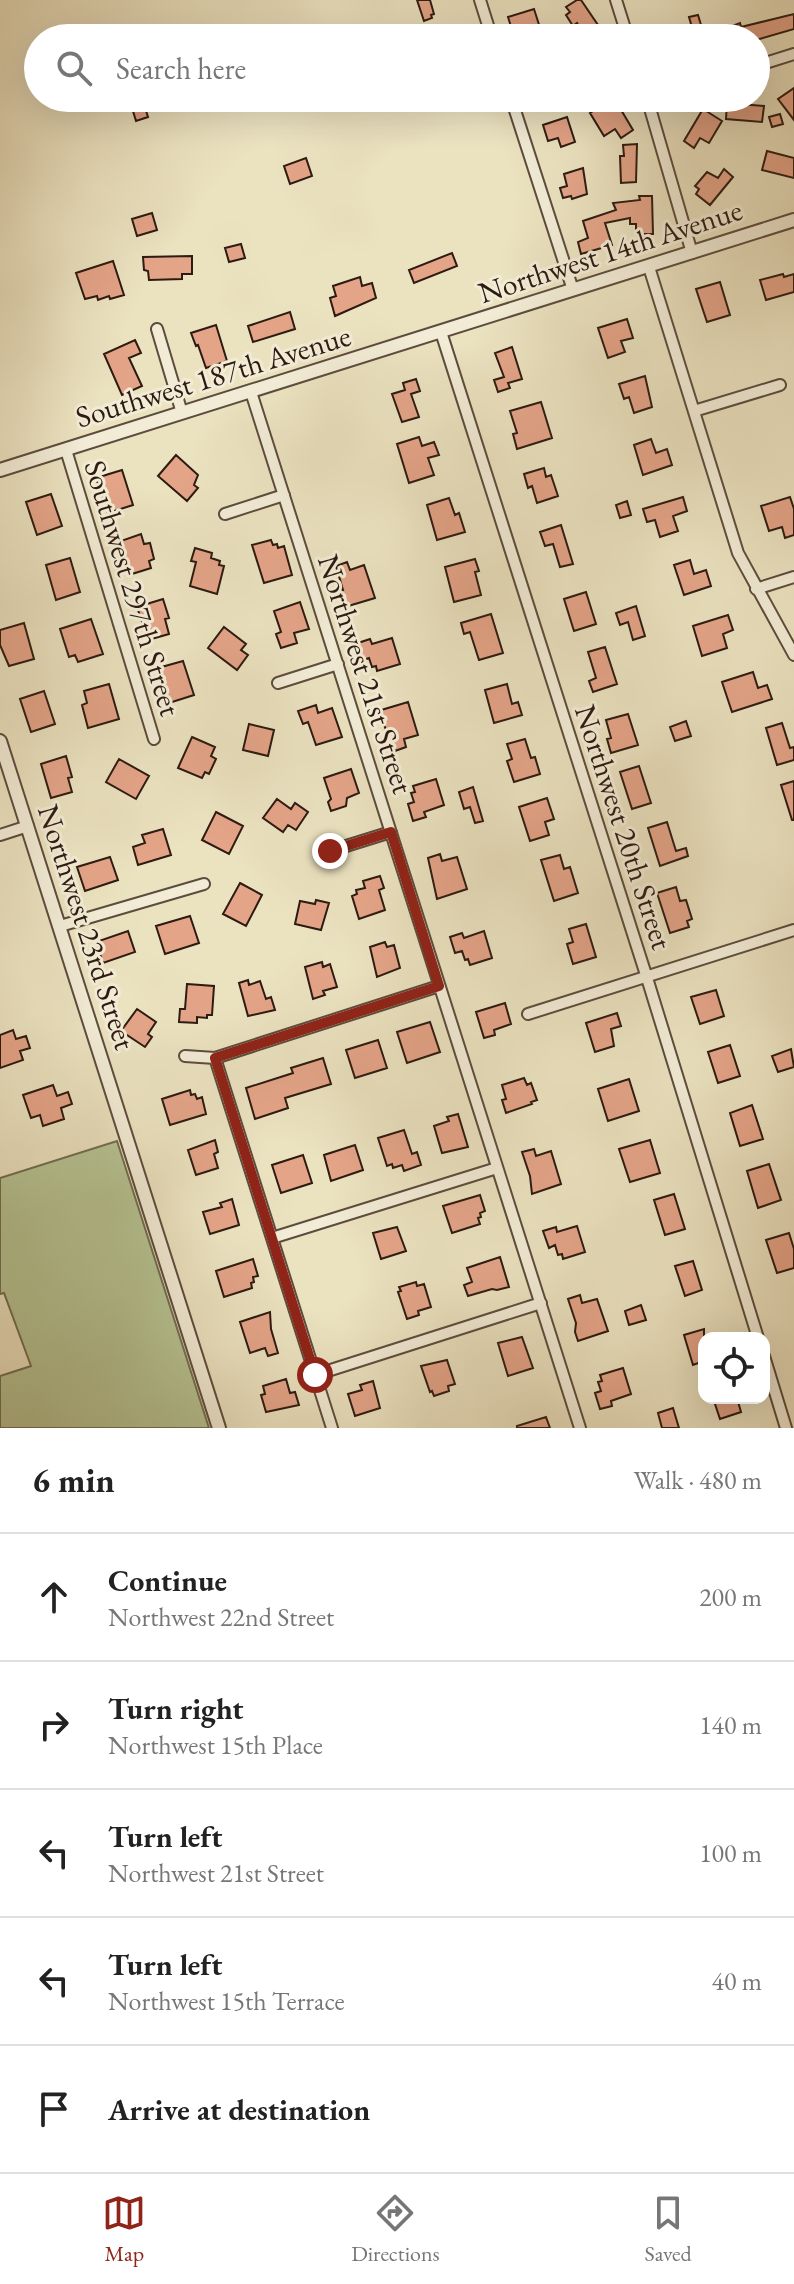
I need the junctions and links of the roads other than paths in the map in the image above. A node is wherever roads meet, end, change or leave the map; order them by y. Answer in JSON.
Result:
{"nodes":[{"id":1,"x":616,"y":0,"type":"edge"},
{"id":2,"x":484,"y":1,"type":"edge"},
{"id":3,"x":489,"y":24,"type":"edge"},
{"id":4,"x":624,"y":24,"type":"edge"},
{"id":5,"x":794,"y":54,"type":"edge"},
{"id":6,"x":770,"y":62,"type":"edge"},
{"id":7,"x":516,"y":112,"type":"edge"},
{"id":8,"x":653,"y":112,"type":"edge"},
{"id":9,"x":794,"y":220,"type":"edge"},
{"id":10,"x":692,"y":253,"type":"junction"},
{"id":11,"x":649,"y":267,"type":"junction"},
{"id":12,"x":573,"y":290,"type":"junction"},
{"id":13,"x":157,"y":329,"type":"dead end"},
{"id":14,"x":441,"y":332,"type":"junction"},
{"id":15,"x":780,"y":385,"type":"dead end"},
{"id":16,"x":251,"y":392,"type":"junction"},
{"id":17,"x":694,"y":411,"type":"junction"},
{"id":18,"x":182,"y":413,"type":"junction"},
{"id":19,"x":66,"y":450,"type":"junction"},
{"id":20,"x":0,"y":470,"type":"edge"},
{"id":21,"x":284,"y":495,"type":"junction"},
{"id":22,"x":225,"y":514,"type":"dead end"},
{"id":23,"x":794,"y":577,"type":"edge"},
{"id":24,"x":756,"y":589,"type":"junction"},
{"id":25,"x":794,"y":655,"type":"edge"},
{"id":26,"x":338,"y":664,"type":"junction"},
{"id":27,"x":278,"y":683,"type":"dead end"},
{"id":28,"x":154,"y":739,"type":"dead end"},
{"id":29,"x":0,"y":741,"type":"edge"},
{"id":30,"x":28,"y":826,"type":"junction"},
{"id":31,"x":391,"y":832,"type":"junction"},
{"id":32,"x":0,"y":835,"type":"edge"},
{"id":33,"x":330,"y":851,"type":"dead end"},
{"id":34,"x":204,"y":884,"type":"dead end"},
{"id":35,"x":60,"y":926,"type":"junction"},
{"id":36,"x":794,"y":930,"type":"edge"},
{"id":37,"x":647,"y":978,"type":"junction"},
{"id":38,"x":439,"y":986,"type":"junction"},
{"id":39,"x":528,"y":1014,"type":"dead end"},
{"id":40,"x":185,"y":1056,"type":"dead end"},
{"id":41,"x":215,"y":1058,"type":"junction"},
{"id":42,"x":497,"y":1168,"type":"junction"},
{"id":43,"x":272,"y":1238,"type":"junction"},
{"id":44,"x":541,"y":1303,"type":"junction"},
{"id":45,"x":756,"y":1332,"type":"edge"},
{"id":46,"x":315,"y":1375,"type":"junction"},
{"id":47,"x":770,"y":1376,"type":"edge"},
{"id":48,"x":219,"y":1428,"type":"edge"},
{"id":49,"x":332,"y":1428,"type":"edge"},
{"id":50,"x":580,"y":1428,"type":"edge"},
{"id":51,"x":786,"y":1428,"type":"edge"}],
"edges":[{"from":1,"to":4,"type":"street"},
{"from":2,"to":3,"type":"street"},
{"from":5,"to":6,"type":"street"},
{"from":7,"to":12,"type":"street"},
{"from":8,"to":10,"type":"street"},
{"from":9,"to":10,"type":"street","name":"Northwest 14th Avenue"},
{"from":10,"to":11,"type":"street","name":"Northwest 14th Avenue"},
{"from":11,"to":12,"type":"street","name":"Northwest 14th Avenue"},
{"from":11,"to":17,"type":"street"},
{"from":12,"to":14,"type":"street","name":"Northwest 14th Avenue"},
{"from":13,"to":18,"type":"street"},
{"from":14,"to":16,"type":"street","name":"Southwest 187th Avenue"},
{"from":14,"to":37,"type":"street","name":"Northwest 20th Street"},
{"from":15,"to":17,"type":"street"},
{"from":16,"to":18,"type":"street","name":"Southwest 187th Avenue"},
{"from":16,"to":21,"type":"street","name":"Northwest 21st Street"},
{"from":17,"to":24,"type":"street"},
{"from":18,"to":19,"type":"street","name":"Southwest 187th Avenue"},
{"from":19,"to":20,"type":"street","name":"Southwest 187th Avenue"},
{"from":19,"to":28,"type":"street","name":"Southwest 297th Street"},
{"from":21,"to":22,"type":"street"},
{"from":21,"to":26,"type":"street","name":"Northwest 21st Street"},
{"from":23,"to":24,"type":"street"},
{"from":24,"to":25,"type":"street"},
{"from":26,"to":27,"type":"street"},
{"from":26,"to":31,"type":"street","name":"Northwest 21st Street"},
{"from":29,"to":30,"type":"street","name":"Northwest 23rd Street"},
{"from":30,"to":32,"type":"street"},
{"from":30,"to":35,"type":"street","name":"Northwest 23rd Street"},
{"from":31,"to":33,"type":"street"},
{"from":31,"to":38,"type":"street","name":"Northwest 21st Street"},
{"from":34,"to":35,"type":"street"},
{"from":35,"to":48,"type":"street","name":"Northwest 23rd Street"},
{"from":36,"to":37,"type":"street"},
{"from":37,"to":39,"type":"street"},
{"from":37,"to":45,"type":"street","name":"Northwest 20th Street"},
{"from":38,"to":41,"type":"street"},
{"from":38,"to":42,"type":"street","name":"Northwest 21st Street"},
{"from":40,"to":41,"type":"street"},
{"from":41,"to":43,"type":"street"},
{"from":42,"to":43,"type":"street"},
{"from":42,"to":44,"type":"street","name":"Northwest 21st Street"},
{"from":43,"to":46,"type":"street"},
{"from":44,"to":46,"type":"street"},
{"from":44,"to":50,"type":"street","name":"Northwest 21st Street"},
{"from":46,"to":49,"type":"street"},
{"from":47,"to":51,"type":"street"}]}
